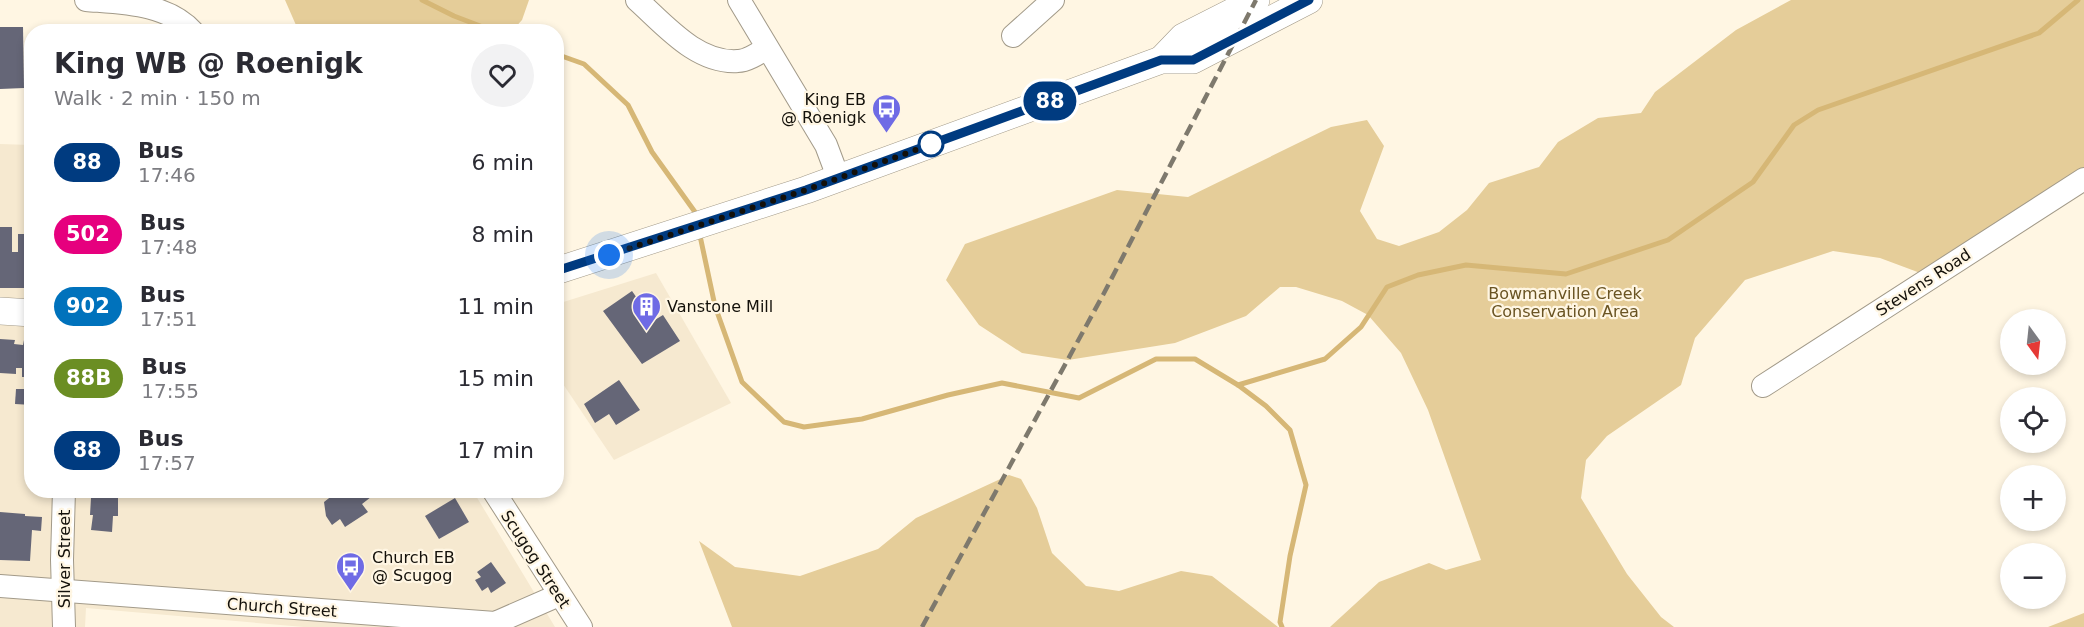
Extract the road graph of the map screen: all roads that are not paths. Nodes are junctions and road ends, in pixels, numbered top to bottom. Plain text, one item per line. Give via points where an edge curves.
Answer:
1 (86, 0) edge
2 (638, 0) edge
3 (739, 0) edge
4 (1053, 0) edge
5 (1256, 0) edge
6 (1309, 0) edge
7 (183, 24) edge
8 (1013, 36) dead end
9 (767, 48) junction
10 (1161, 60) junction
11 (838, 177) junction
12 (2084, 179) edge
13 (564, 269) edge
14 (0, 311) edge
15 (24, 312) edge
16 (1763, 386) dead end
17 (64, 498) edge
18 (498, 498) edge
19 (0, 586) edge
20 (64, 591) junction
21 (559, 595) junction
22 (64, 627) edge
23 (580, 627) edge

1 - 7 street via 134,4
2 - 9 street via 700,53 740,62
3 - 9 street
4 - 8 street
5 - 10 main road via 1183,37
6 - 10 main road via 1193,60
9 - 11 street via 826,146
10 - 11 main road
11 - 13 main road
12 - 16 street, Stevens Road
14 - 15 main road
17 - 20 street, Silver Street
18 - 21 street, Scugog Street
19 - 20 street, Church Street
20 - 21 street, Church Street via 495,623
20 - 22 street, Silver Street
21 - 23 street, Scugog Street

